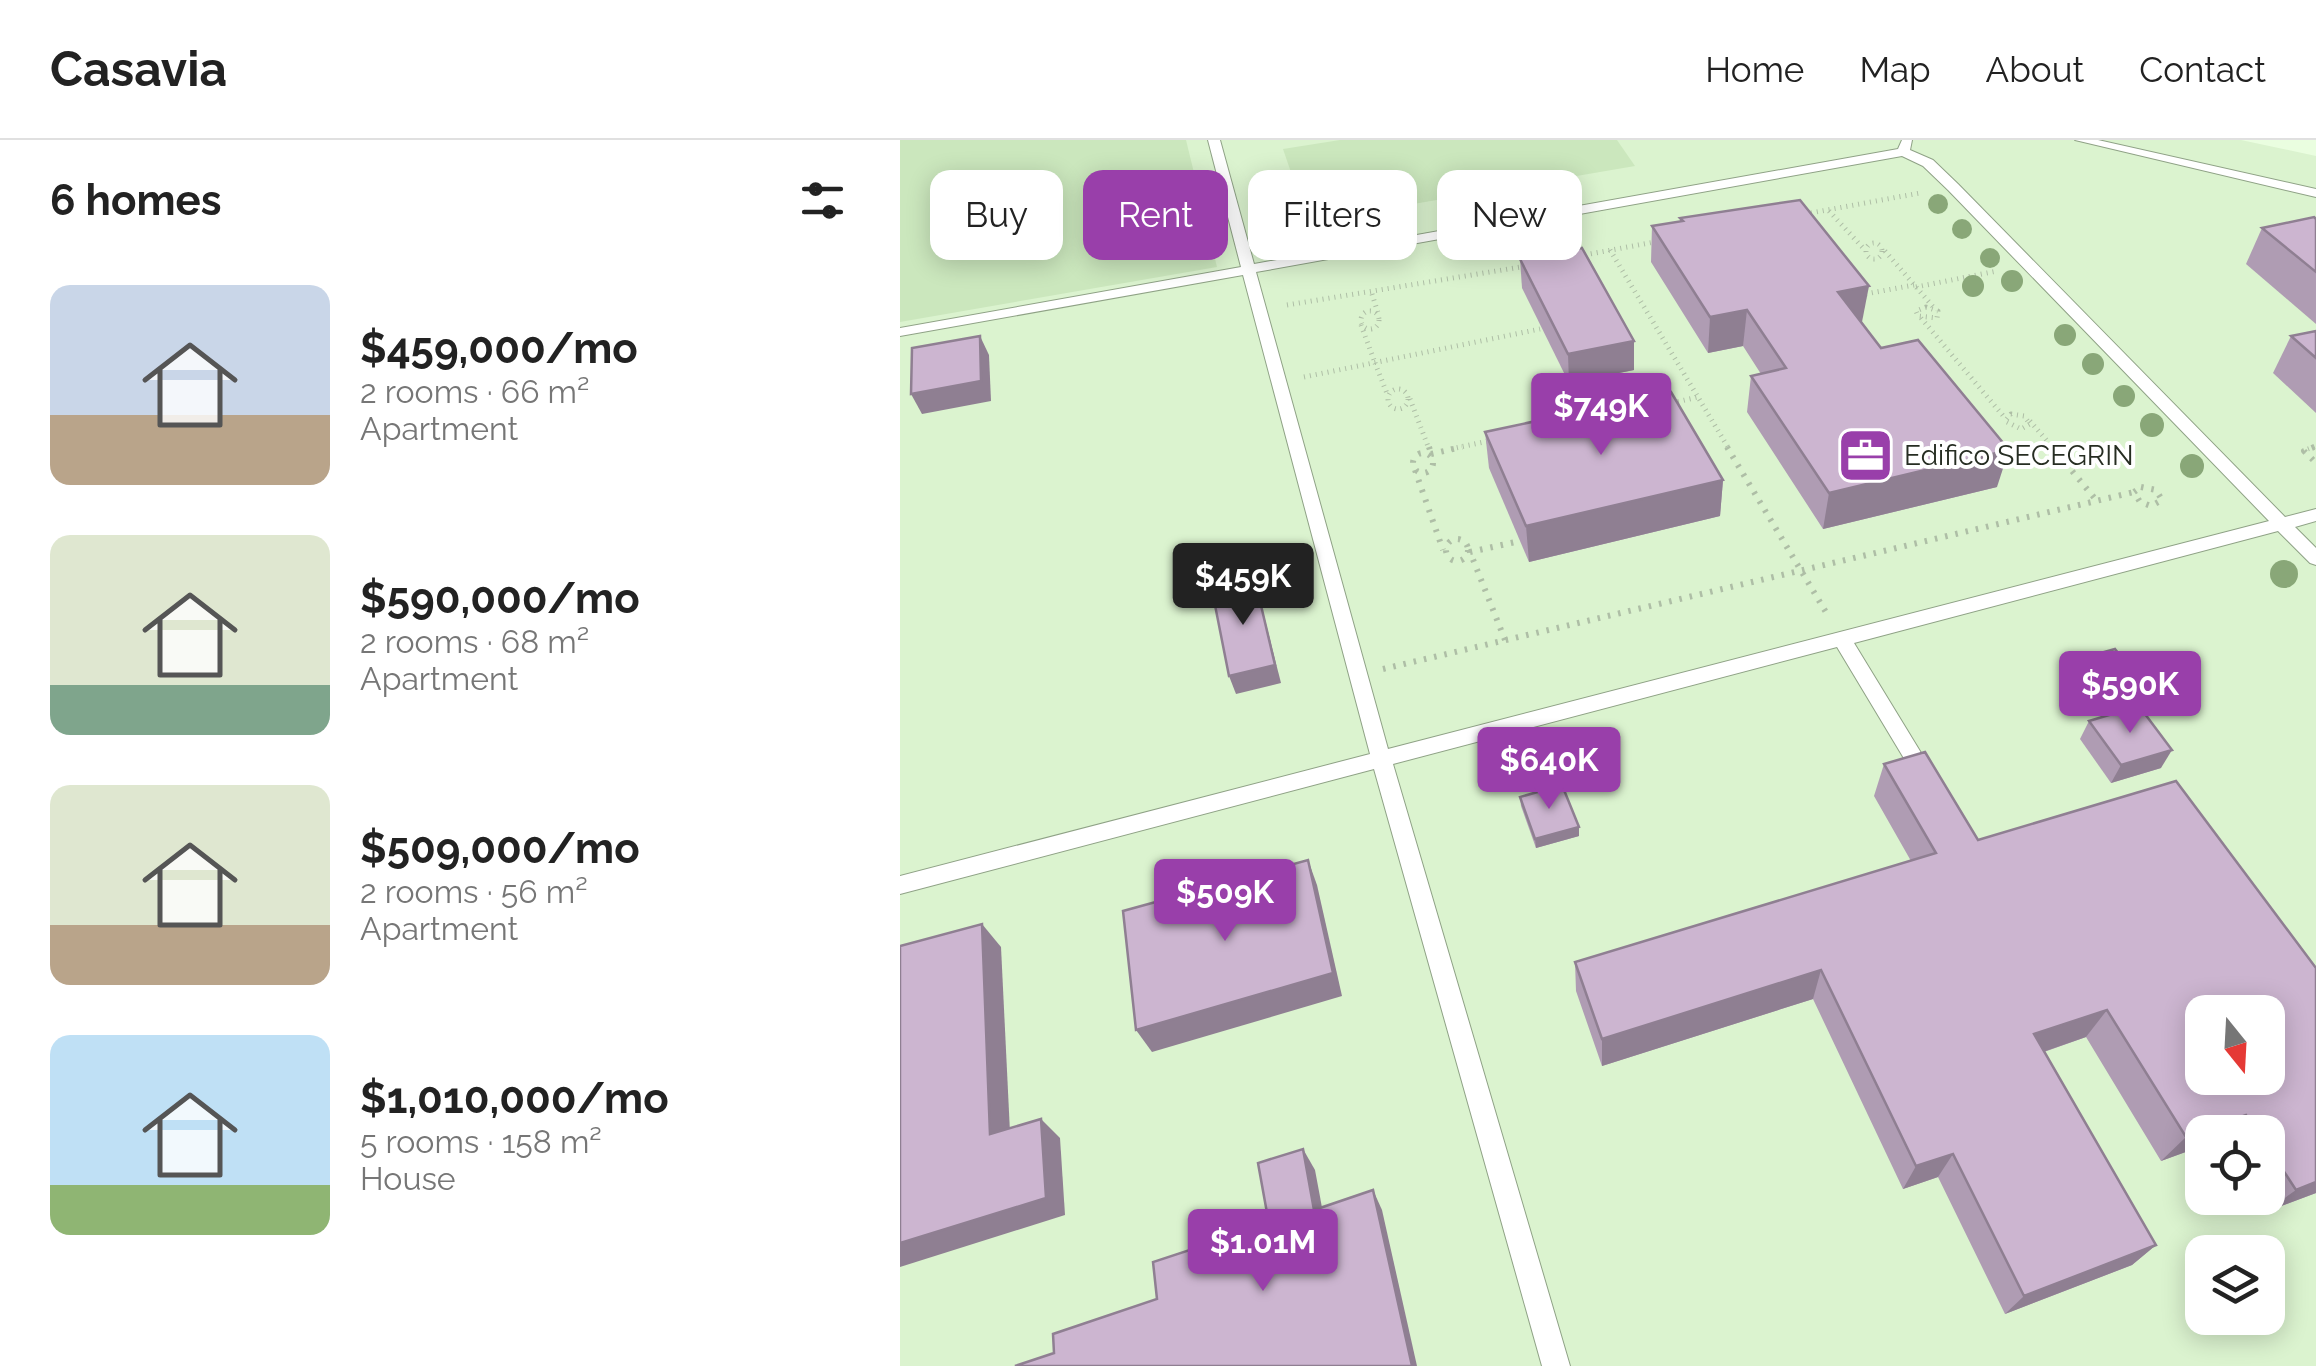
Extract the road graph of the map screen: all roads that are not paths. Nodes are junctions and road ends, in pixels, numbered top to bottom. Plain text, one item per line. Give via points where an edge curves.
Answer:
1 (1214, 140) edge
2 (2081, 140) edge
3 (1905, 146) edge
4 (2316, 193) edge
5 (1251, 270) junction
6 (900, 332) edge
7 (2316, 515) edge
8 (2282, 524) junction
9 (2316, 559) edge
10 (1842, 639) junction
11 (1383, 759) junction
12 (1938, 798) edge
13 (900, 885) edge
14 (1556, 1366) edge

1 - 5 lane
2 - 4 lane
3 - 5 lane
3 - 8 lane via 1953,187
5 - 6 lane
5 - 11 lane
7 - 8 lane
8 - 9 lane
8 - 10 lane
10 - 11 lane
10 - 12 lane
11 - 13 lane
11 - 14 lane

